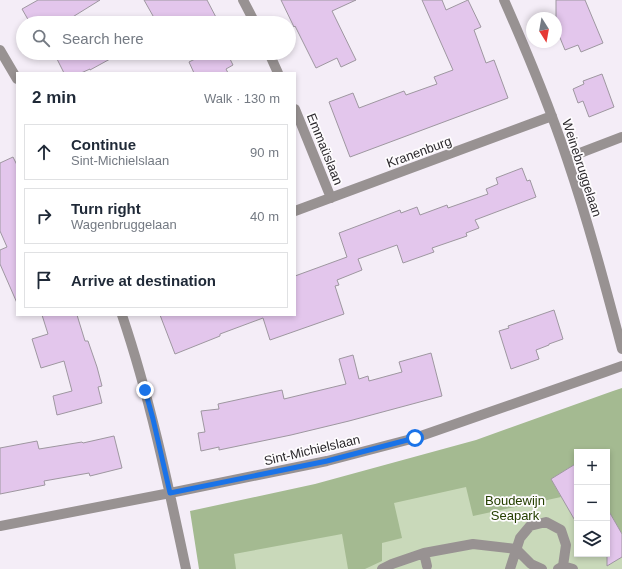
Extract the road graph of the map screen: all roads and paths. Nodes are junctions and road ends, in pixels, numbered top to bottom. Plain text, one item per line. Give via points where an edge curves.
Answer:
1 (243, 0) edge
2 (504, 0) edge
3 (251, 16) edge
4 (0, 50) edge
5 (272, 60) edge
6 (278, 72) edge
7 (16, 77) edge
8 (296, 111) edge
9 (552, 116) junction
10 (622, 138) edge
11 (567, 158) junction
12 (331, 198) junction
13 (296, 211) edge
14 (122, 316) edge
15 (622, 349) edge
16 (622, 366) edge
17 (170, 493) junction
18 (0, 526) edge
19 (516, 549) junction
20 (424, 553) junction
21 (427, 566) dead end
22 (565, 568) edge
23 (186, 569) edge
24 (382, 569) edge
25 (510, 569) edge
26 (542, 569) edge

1 - 3 street
2 - 9 street, Weinebruggelaan
4 - 7 street
5 - 6 street
8 - 12 street, Emmaüslaan
9 - 11 street, Weinebruggelaan
9 - 12 street, Kranenburg
10 - 11 street
11 - 15 street, Weinebruggelaan
12 - 13 street, Kranenburg
14 - 17 street via 147,397
16 - 17 street, Sint-Michielslaan via 415,438 327,461
17 - 18 street, Sint-Michielslaan
17 - 23 street
19 - 20 street via 473,544
19 - 22 street via 520,538 530,526 546,522 561,530 566,546
19 - 25 street
19 - 26 street via 531,564
20 - 21 street
20 - 24 street

